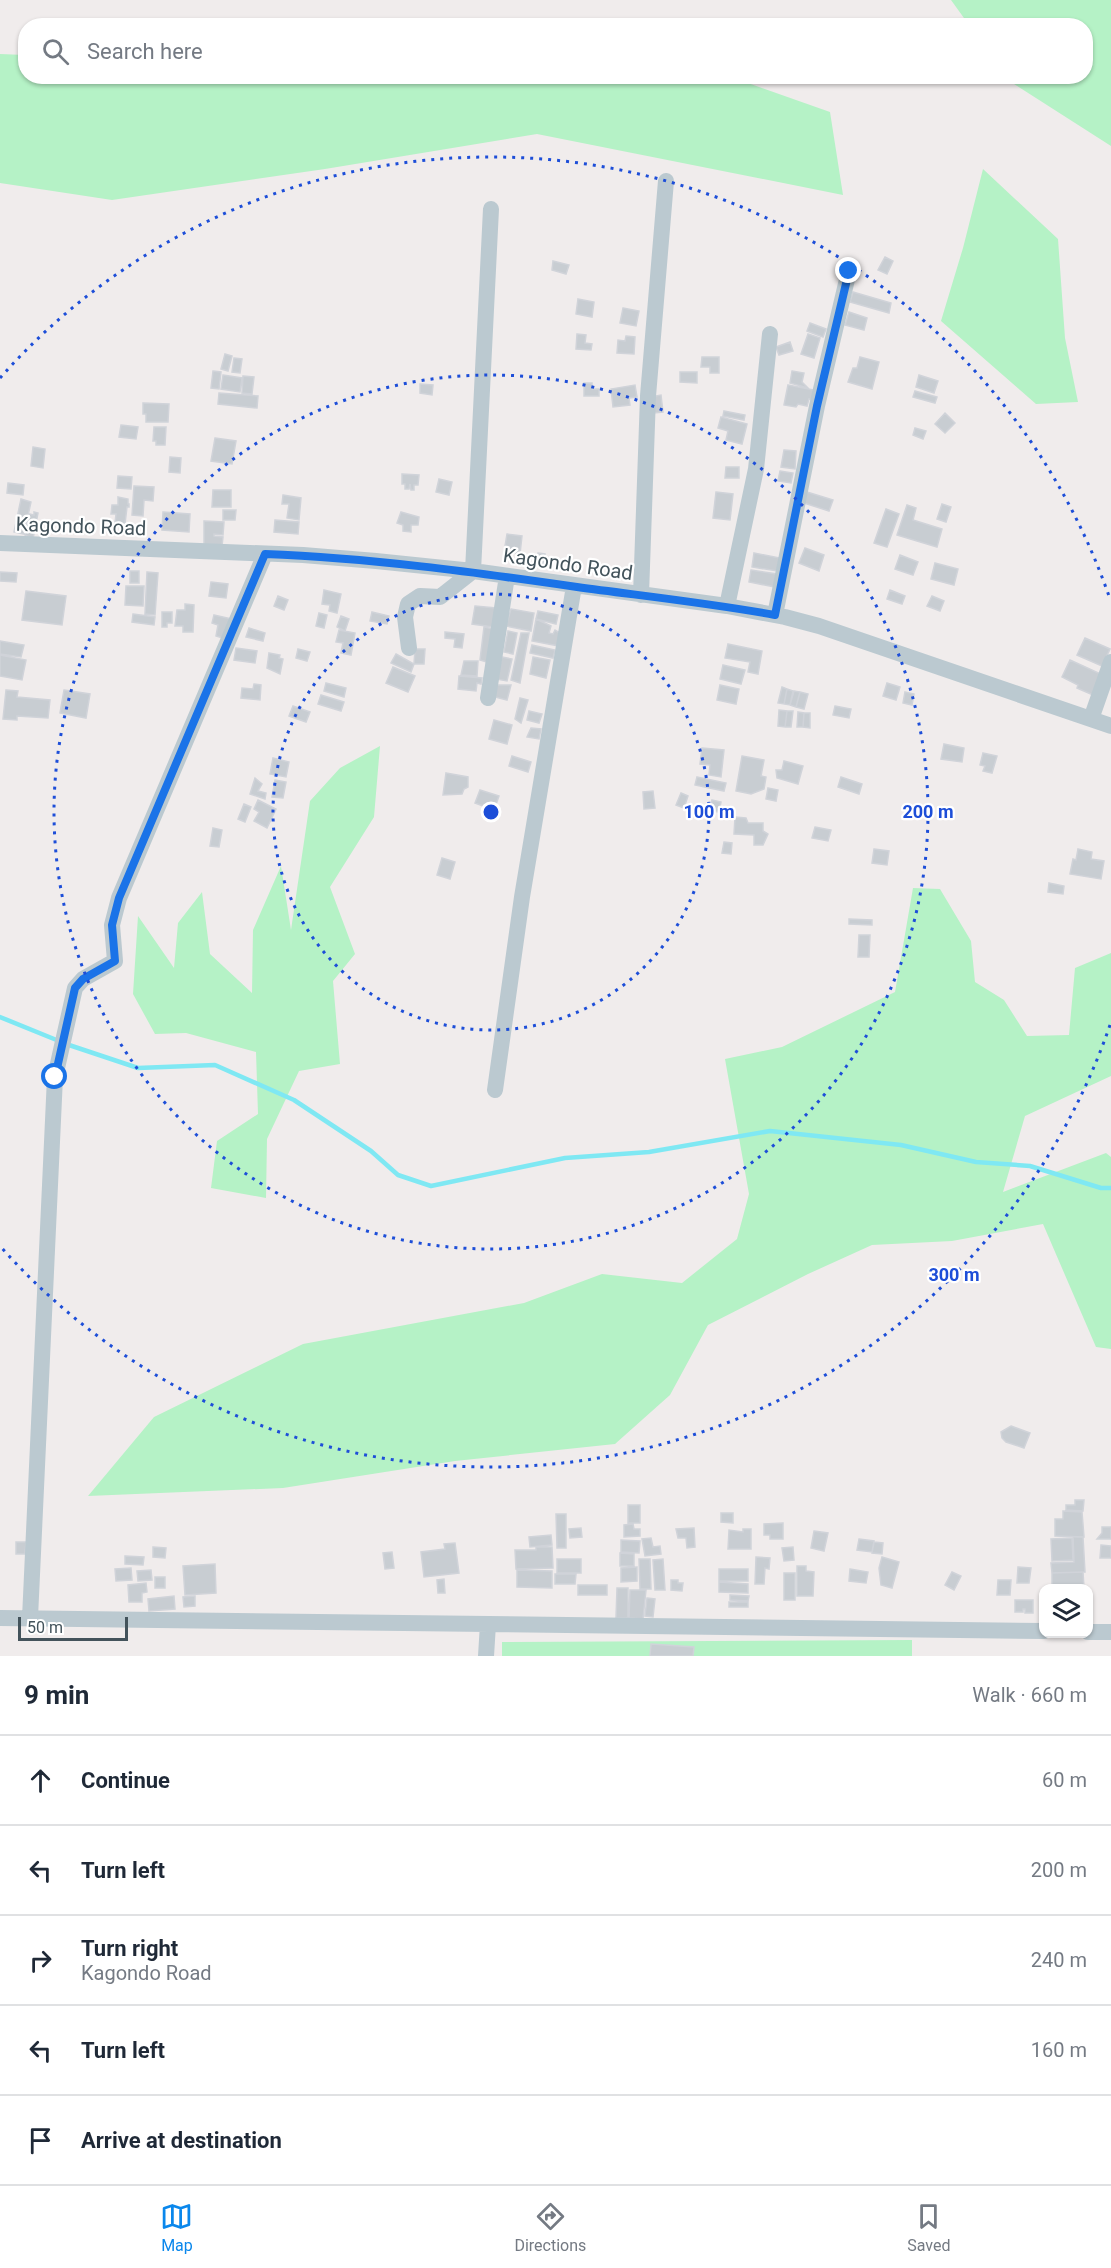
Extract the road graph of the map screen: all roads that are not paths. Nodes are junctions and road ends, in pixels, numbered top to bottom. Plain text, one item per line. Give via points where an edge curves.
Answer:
1 (666, 181) dead end
2 (491, 209) dead end
3 (849, 271) dead end
4 (770, 334) dead end
5 (0, 543) edge
6 (265, 554) junction
7 (473, 571) junction
8 (507, 576) junction
9 (574, 586) junction
10 (641, 595) junction
11 (727, 606) junction
12 (775, 615) junction
13 (409, 648) dead end
14 (1111, 662) edge
15 (488, 698) dead end
16 (1091, 719) junction
17 (1111, 726) edge
18 (495, 1090) dead end
19 (0, 1618) edge
20 (30, 1618) junction
21 (488, 1624) junction
22 (1039, 1631) edge
23 (1093, 1632) edge
24 (1111, 1632) edge
25 (486, 1656) edge

1 - 10 street via 648,396
2 - 7 street
3 - 12 street
4 - 11 street via 756,470
5 - 6 street, Kagondo Road
6 - 7 street, Kagondo Road via 339,557
6 - 20 street via 119,898 112,925 115,961 75,988 55,1077
7 - 8 street, Kagondo Road
7 - 13 street via 440,597 420,596 408,604 405,617
8 - 9 street, Kagondo Road
8 - 15 street
9 - 10 street, Kagondo Road
9 - 18 street via 522,897
10 - 11 street, Kagondo Road
11 - 12 street, Kagondo Road
12 - 16 street, Kagondo Road via 819,626
14 - 16 street
16 - 17 street, Kagondo Road
19 - 20 street
20 - 21 street
21 - 22 street
21 - 25 street
23 - 24 street

